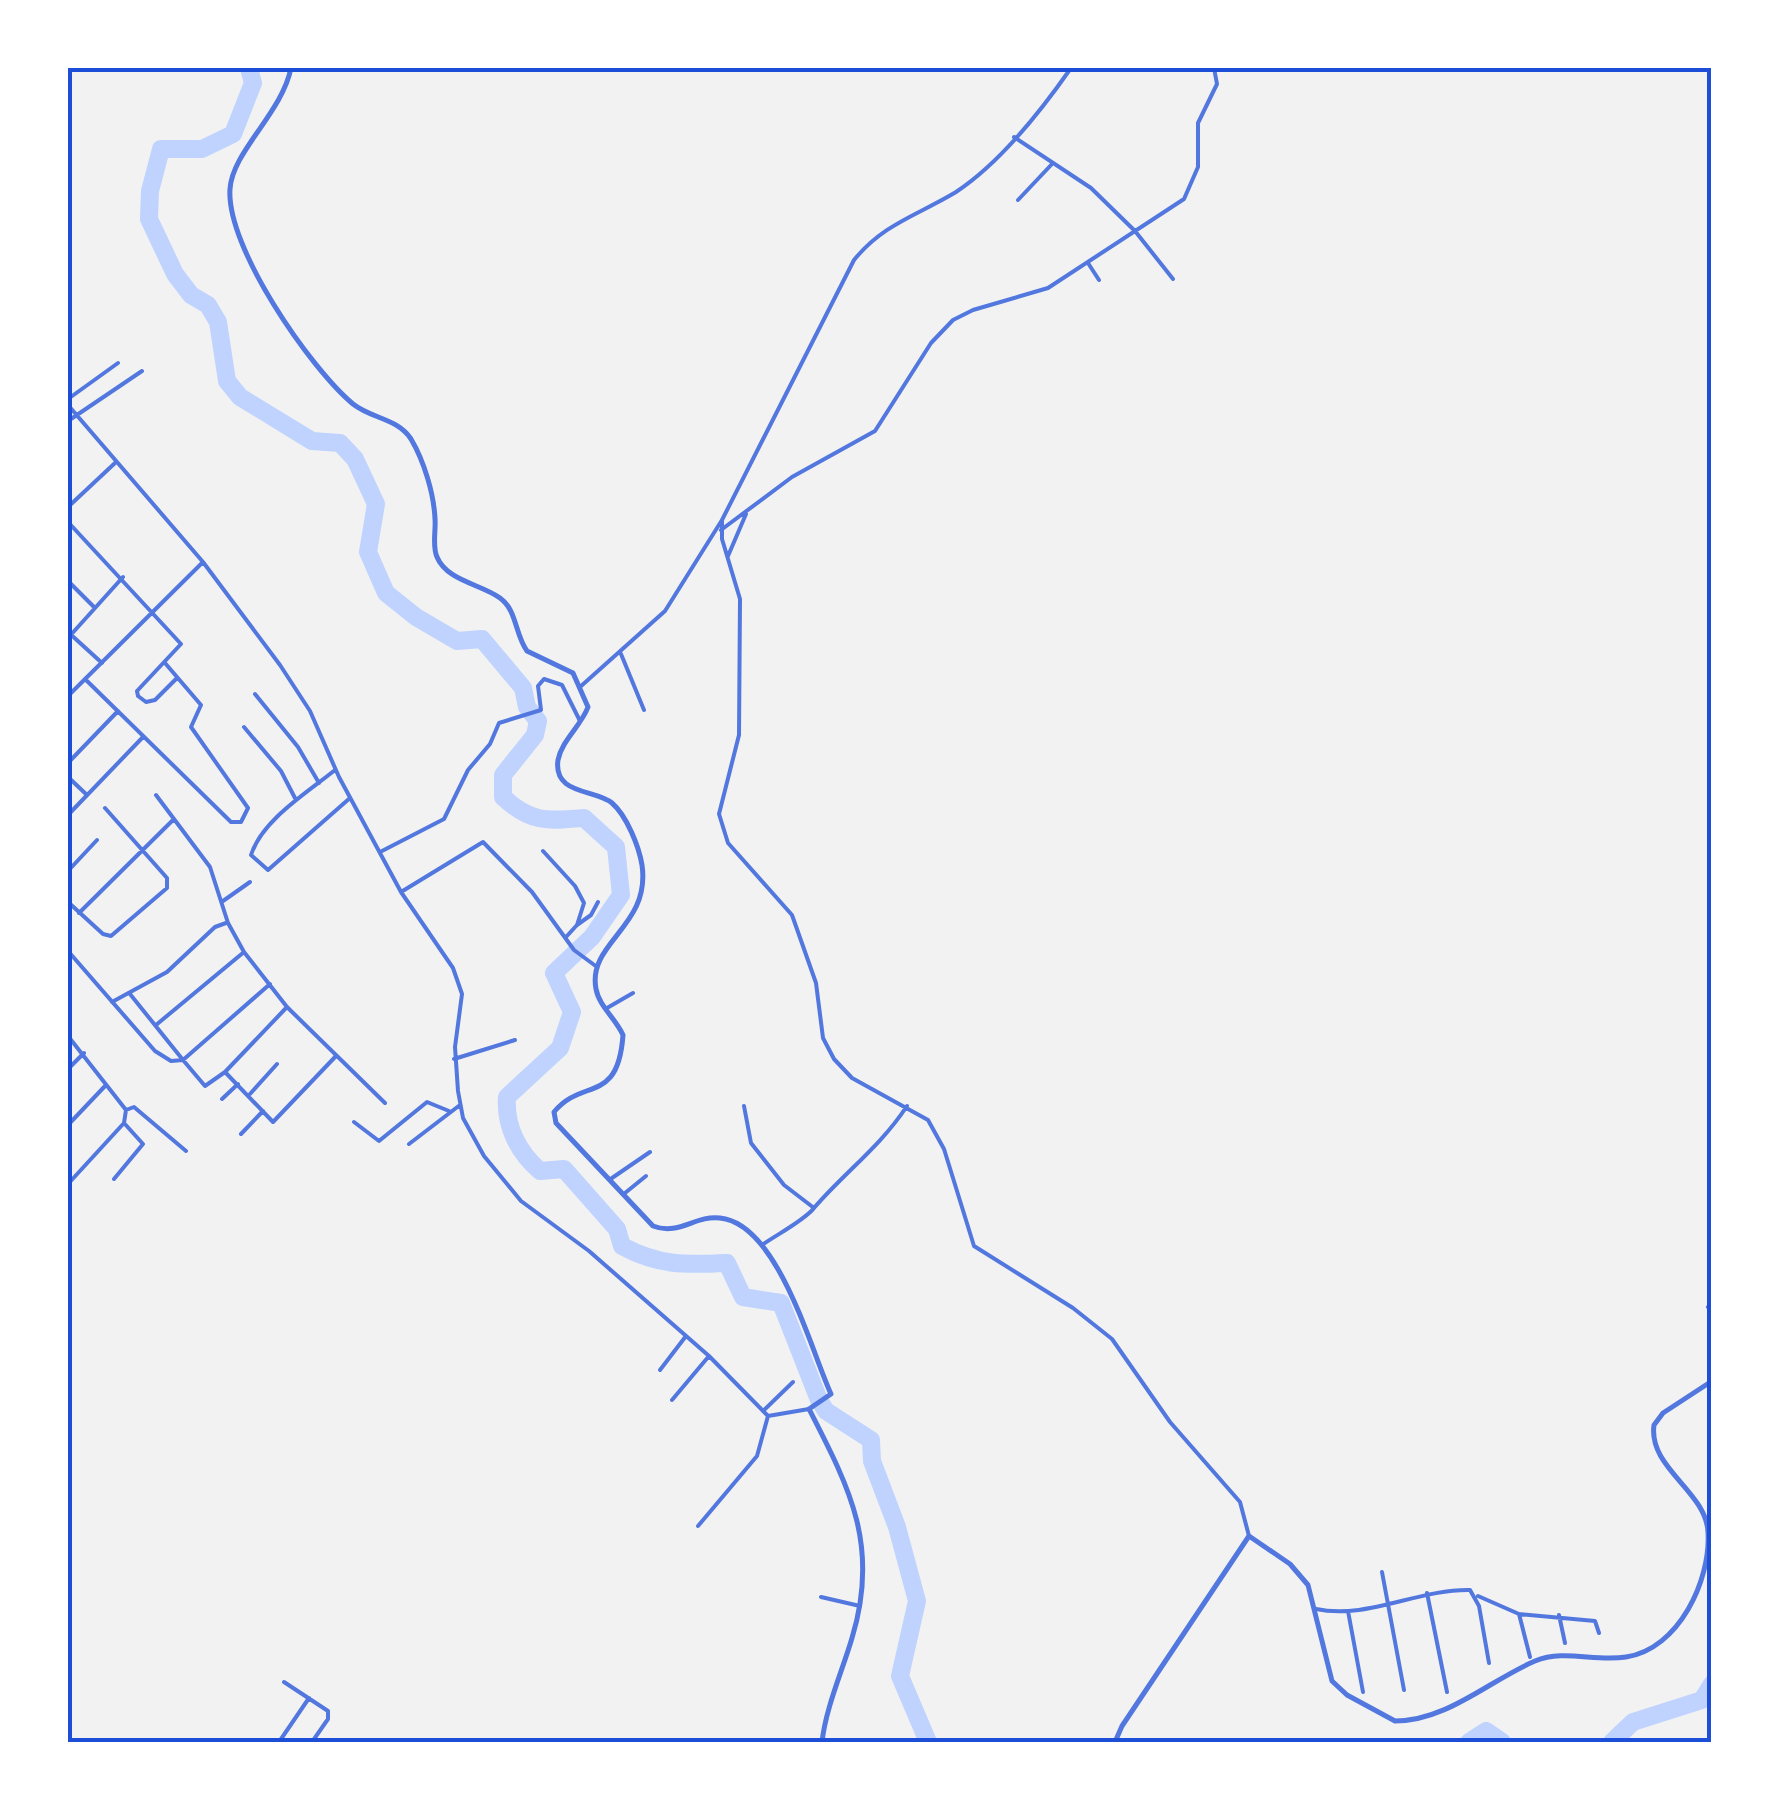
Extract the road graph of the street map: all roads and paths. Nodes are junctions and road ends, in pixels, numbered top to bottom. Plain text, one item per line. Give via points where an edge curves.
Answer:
1 (291, 68) edge
2 (1071, 68) edge
3 (1214, 68) edge
4 (1014, 137) junction
5 (1054, 162) junction
6 (1018, 200) dead end
7 (1134, 231) junction
8 (1088, 263) junction
9 (1173, 279) dead end
10 (1099, 280) dead end
11 (118, 364) dead end
12 (142, 371) dead end
13 (68, 402) edge
14 (76, 416) junction
15 (68, 421) edge
16 (115, 463) junction
17 (68, 507) edge
18 (748, 510) junction
19 (722, 520) junction
20 (68, 522) edge
21 (722, 530) junction
22 (728, 558) junction
23 (203, 562) junction
24 (123, 577) junction
25 (68, 581) edge
26 (94, 608) junction
27 (153, 613) junction
28 (69, 635) edge
29 (622, 654) junction
30 (102, 663) junction
31 (165, 663) junction
32 (177, 678) junction
33 (85, 679) junction
34 (582, 684) junction
35 (256, 694) dead end
36 (68, 696) edge
37 (644, 710) dead end
38 (118, 711) junction
39 (581, 723) junction
40 (244, 727) dead end
41 (143, 737) junction
42 (68, 763) edge
43 (336, 770) junction
44 (68, 777) edge
45 (319, 782) junction
46 (86, 795) junction
47 (156, 795) dead end
48 (350, 798) junction
49 (296, 800) junction
50 (105, 808) dead end
51 (68, 815) edge
52 (174, 819) junction
53 (97, 840) dead end
54 (142, 850) junction
55 (382, 851) junction
56 (543, 851) dead end
57 (68, 870) edge
58 (250, 882) dead end
59 (401, 892) junction
60 (224, 901) junction
61 (68, 902) edge
62 (598, 902) dead end
63 (79, 913) junction
64 (228, 923) junction
65 (576, 926) junction
66 (566, 937) junction
67 (68, 951) edge
68 (244, 952) junction
69 (597, 967) junction
70 (270, 984) junction
71 (633, 993) dead end
72 (130, 994) junction
73 (112, 1002) junction
74 (287, 1007) junction
75 (608, 1007) junction
76 (156, 1025) junction
77 (68, 1036) edge
78 (515, 1040) dead end
79 (84, 1053) junction
80 (336, 1056) junction
81 (184, 1060) junction
82 (454, 1060) junction
83 (277, 1064) dead end
84 (68, 1069) edge
85 (225, 1072) junction
86 (107, 1084) junction
87 (238, 1084) junction
88 (248, 1096) junction
89 (222, 1099) dead end
90 (385, 1104) dead end
91 (460, 1105) junction
92 (744, 1106) dead end
93 (907, 1106) junction
94 (126, 1110) junction
95 (263, 1111) junction
96 (449, 1111) junction
97 (354, 1122) dead end
98 (68, 1124) edge
99 (124, 1124) junction
100 (242, 1134) dead end
101 (409, 1144) dead end
102 (186, 1151) dead end
103 (650, 1152) dead end
104 (614, 1175) junction
105 (646, 1176) dead end
106 (114, 1179) dead end
107 (68, 1184) edge
108 (628, 1191) junction
109 (814, 1208) junction
110 (766, 1242) junction
111 (686, 1336) junction
112 (709, 1356) junction
113 (660, 1370) dead end
114 (1712, 1381) edge
115 (793, 1382) dead end
116 (672, 1400) dead end
117 (810, 1408) junction
118 (766, 1414) junction
119 (698, 1526) dead end
120 (1249, 1536) junction
121 (1382, 1572) dead end
122 (1426, 1593) junction
123 (1473, 1594) junction
124 (821, 1597) dead end
125 (1387, 1603) junction
126 (860, 1606) junction
127 (1316, 1608) junction
128 (1348, 1611) junction
129 (1519, 1614) junction
130 (1558, 1616) junction
131 (1598, 1632) dead end
132 (1565, 1643) dead end
133 (1530, 1658) dead end
134 (1489, 1662) dead end
135 (284, 1682) dead end
136 (1404, 1690) dead end
137 (1363, 1692) dead end
138 (1447, 1692) dead end
139 (309, 1698) junction
140 (279, 1742) edge
141 (312, 1742) edge
142 (822, 1742) edge
143 (1115, 1742) edge

1 - 34 street via 274,114 242,157 230,189 254,269 279,314 338,387 410,439 433,500 435,553 442,566 500,598 527,651 566,666
2 - 4 street
3 - 7 street via 1217,84 1198,123 1198,167 1190,191
4 - 5 street
4 - 19 street via 981,173 891,224 854,260
5 - 6 street
5 - 7 street
7 - 8 street
7 - 9 street
8 - 10 street
8 - 18 street via 1048,288 953,320 875,431
11 - 13 street
12 - 14 street
13 - 14 street
14 - 15 street
14 - 16 street
16 - 17 street
16 - 23 street
18 - 21 street
18 - 22 street
19 - 21 street
19 - 29 street via 672,601
20 - 24 street
21 - 22 street
22 - 93 street via 740,599 739,735 720,805 722,831 792,915 834,1059 865,1086
23 - 27 street
23 - 43 street via 310,711
24 - 26 street
24 - 27 street
25 - 26 street
26 - 28 street
27 - 30 street
27 - 31 street via 182,646
28 - 30 street
29 - 34 street
29 - 37 street
30 - 33 street
31 - 32 street
31 - 32 street via 138,696 155,700
32 - 41 street via 201,704 191,727 248,808 246,818 231,822
33 - 36 street
33 - 38 street
34 - 39 street via 588,708
35 - 45 street
38 - 41 street
38 - 42 street
39 - 55 street via 562,685 548,678 538,686 539,711 500,723 444,819
39 - 69 street via 559,756 560,776 617,808 644,884 635,913
40 - 49 street
41 - 46 street
43 - 45 street
43 - 48 street
44 - 46 street
45 - 49 street
46 - 51 street
47 - 52 street
48 - 49 street via 265,870 251,852
48 - 55 street
50 - 54 street
52 - 54 street
52 - 60 street via 210,867
53 - 57 street
54 - 63 street
54 - 63 street via 167,878 167,888 115,935 107,936
55 - 59 street
56 - 65 street via 584,902
58 - 60 street
59 - 66 street via 481,842
59 - 82 street via 459,980
60 - 64 street
61 - 63 street
62 - 65 street
64 - 68 street
64 - 72 street
65 - 66 street
66 - 69 street
67 - 73 street
68 - 70 street
68 - 76 street
69 - 75 street via 596,992
70 - 74 street
70 - 81 street
71 - 75 street
72 - 73 street
72 - 76 street
73 - 81 street via 160,1055
74 - 80 street
74 - 85 street
75 - 104 street via 624,1035 612,1078 554,1112 562,1130
76 - 81 street
77 - 79 street
78 - 82 street
79 - 84 street
79 - 86 street
80 - 90 street
80 - 95 street via 278,1120
81 - 85 street via 205,1086
82 - 91 street
83 - 88 street
85 - 87 street
86 - 94 street
86 - 98 street
87 - 88 street
87 - 89 street
88 - 95 street
91 - 96 street
91 - 111 street via 484,1156 521,1201
92 - 109 street via 751,1143 784,1185
93 - 109 street via 883,1142
93 - 120 street via 928,1120 944,1149 974,1246 1112,1339 1170,1422 1240,1502
94 - 99 street
94 - 102 street via 134,1106
95 - 100 street
96 - 97 street via 427,1102 380,1141
96 - 101 street
99 - 106 street via 143,1144
99 - 107 street
103 - 104 street
104 - 108 street
105 - 108 street
108 - 110 street via 658,1229 679,1230 716,1217
109 - 110 street
110 - 117 street via 831,1394
111 - 112 street
111 - 113 street
112 - 116 street
112 - 118 street
114 - 127 street via 1654,1425 1658,1452 1708,1532 1704,1573 1692,1601 1672,1631 1648,1648 1630,1657 1554,1655 1443,1710 1395,1721 1332,1681
115 - 118 street
117 - 118 street
117 - 126 street via 855,1505 864,1566
118 - 119 street via 757,1456
120 - 127 street via 1297,1570
120 - 143 street
121 - 125 street
122 - 123 street
122 - 125 street
122 - 138 street
123 - 129 street
123 - 134 street
124 - 126 street
125 - 128 street
125 - 136 street
126 - 142 street
127 - 128 street
128 - 137 street
129 - 130 street
129 - 133 street
130 - 131 street via 1595,1621
130 - 132 street
135 - 139 street
139 - 140 street
139 - 141 street via 330,1716

